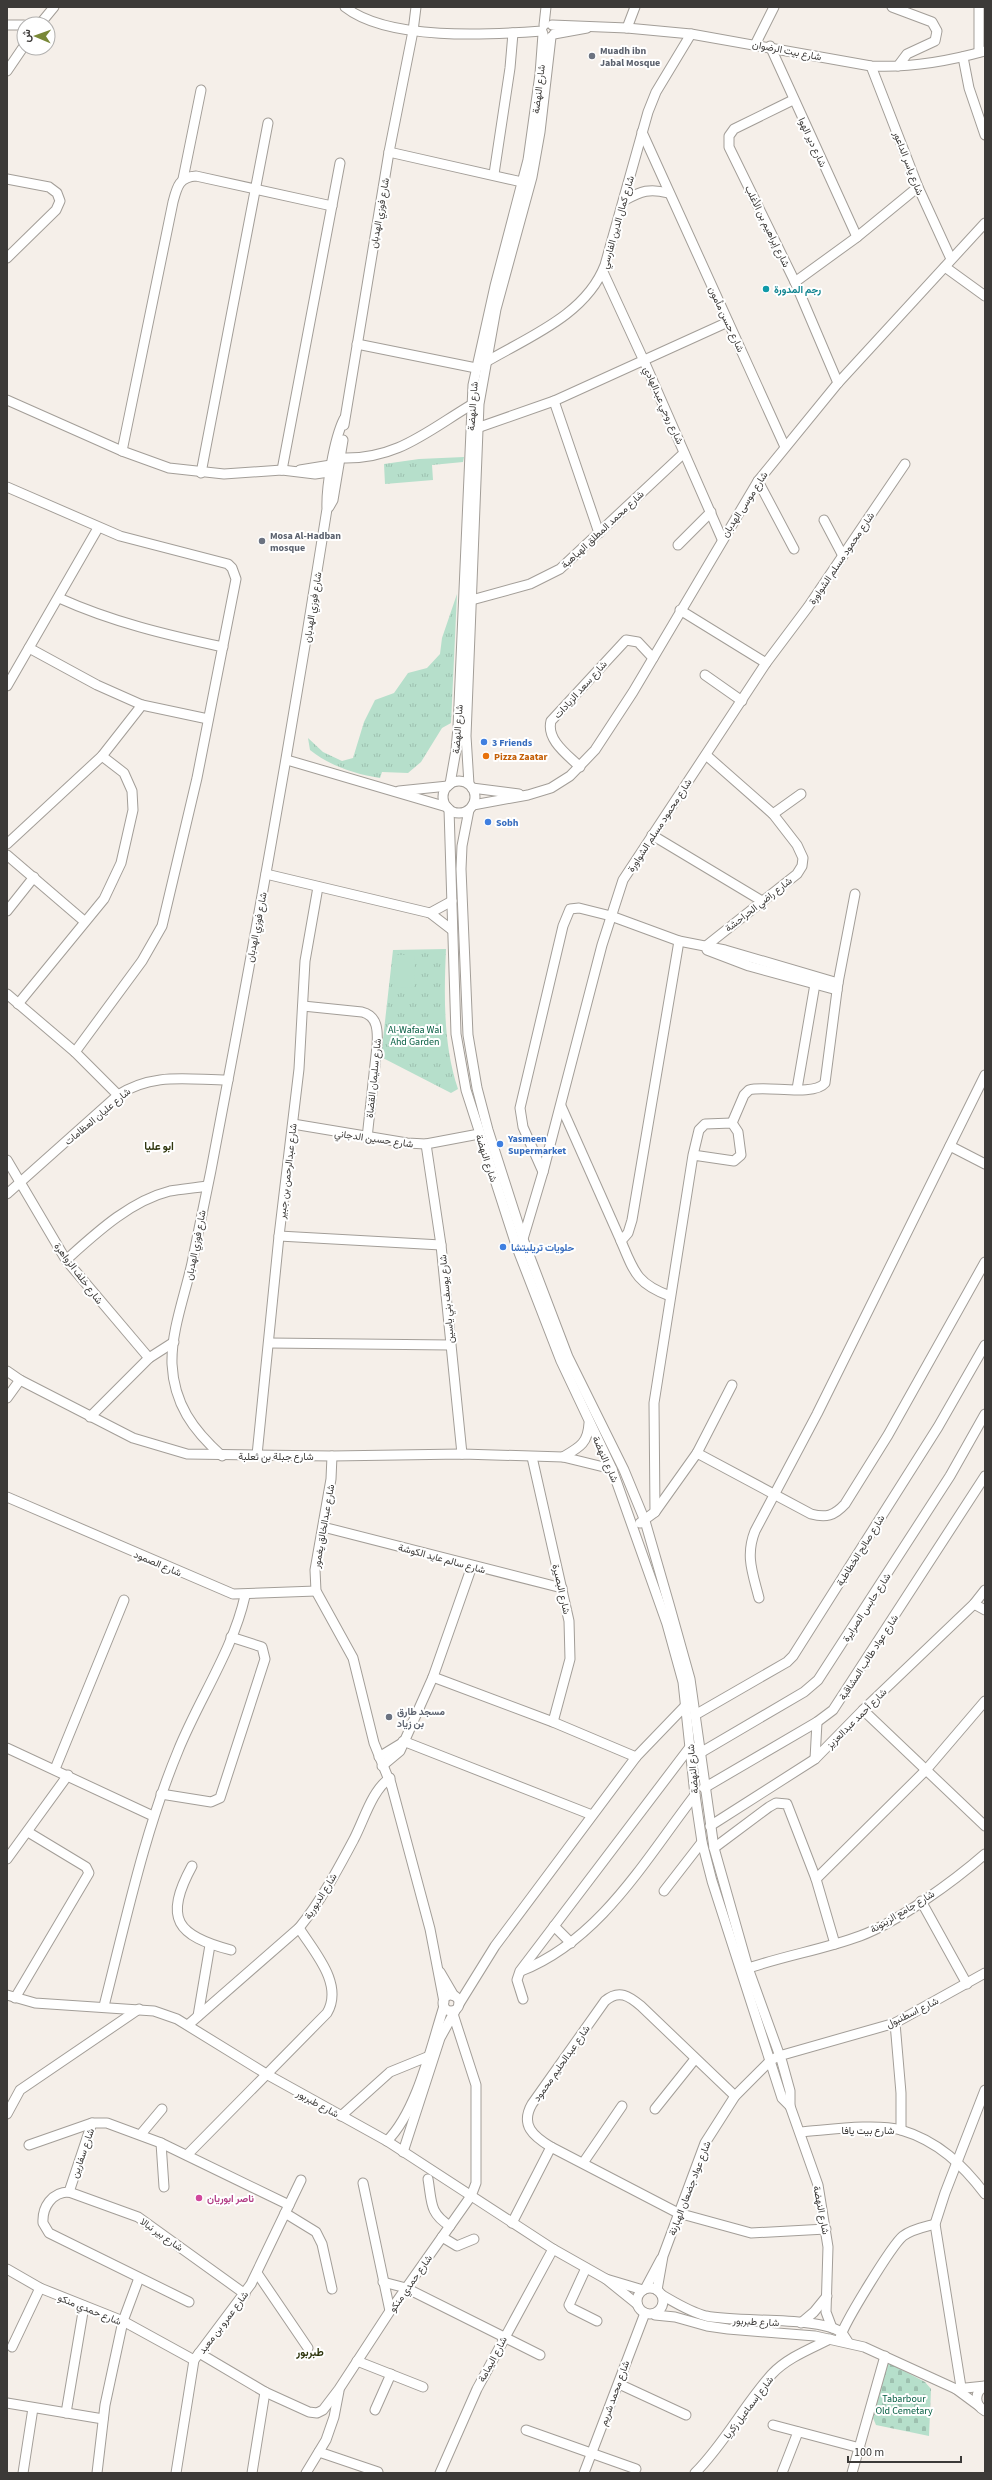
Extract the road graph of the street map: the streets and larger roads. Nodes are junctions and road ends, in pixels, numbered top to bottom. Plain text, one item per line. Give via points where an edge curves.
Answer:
1 (54, 7) edge
2 (345, 7) edge
3 (416, 7) edge
4 (546, 7) edge
5 (552, 7) edge
6 (635, 7) edge
7 (774, 7) edge
8 (892, 7) edge
9 (979, 7) edge
10 (47, 16) edge
11 (627, 28) junction
12 (548, 30) junction
13 (413, 31) junction
14 (512, 33) junction
15 (691, 34) junction
16 (756, 44) junction
17 (770, 46) junction
18 (982, 52) edge
19 (17, 56) edge
20 (962, 57) junction
21 (871, 66) junction
22 (898, 66) junction
23 (7, 71) edge
24 (201, 90) dead end
25 (793, 100) junction
26 (268, 123) dead end
27 (642, 132) junction
28 (985, 135) edge
29 (389, 152) junction
30 (340, 163) dead end
31 (494, 174) junction
32 (7, 179) edge
33 (183, 179) junction
34 (522, 182) junction
35 (918, 187) junction
36 (255, 190) junction
37 (668, 193) junction
38 (625, 200) junction
39 (332, 206) junction
40 (985, 223) edge
41 (857, 237) junction
42 (7, 258) edge
43 (951, 259) junction
44 (945, 267) junction
45 (602, 272) junction
46 (795, 282) junction
47 (983, 293) edge
48 (728, 322) junction
49 (357, 344) junction
50 (644, 361) junction
51 (480, 365) junction
52 (838, 383) junction
53 (7, 400) edge
54 (554, 401) junction
55 (471, 405) junction
56 (477, 428) junction
57 (785, 446) junction
58 (122, 451) junction
59 (684, 453) junction
60 (905, 464) dead end
61 (337, 466) junction
62 (282, 470) junction
63 (299, 470) junction
64 (201, 473) junction
65 (315, 474) junction
66 (758, 481) junction
67 (328, 485) junction
68 (7, 487) edge
69 (328, 509) junction
70 (712, 512) junction
71 (824, 520) dead end
72 (98, 528) junction
73 (599, 533) junction
74 (722, 539) junction
75 (678, 545) dead end
76 (794, 549) dead end
77 (843, 556) junction
78 (59, 598) junction
79 (468, 601) junction
80 (680, 610) junction
81 (223, 647) junction
82 (29, 648) junction
83 (653, 658) junction
84 (766, 663) junction
85 (705, 675) dead end
86 (7, 686) edge
87 (742, 701) junction
88 (142, 705) junction
89 (208, 719) junction
90 (706, 755) junction
91 (102, 756) junction
92 (287, 760) junction
93 (580, 767) junction
94 (449, 785) junction
95 (471, 786) junction
96 (394, 791) junction
97 (801, 794) dead end
98 (528, 795) junction
99 (471, 807) junction
100 (448, 808) junction
101 (773, 814) junction
102 (652, 835) junction
103 (7, 844) edge
104 (7, 855) edge
105 (266, 874) junction
106 (34, 878) junction
107 (318, 887) junction
108 (855, 894) dead end
109 (452, 901) junction
110 (762, 901) junction
111 (7, 912) edge
112 (430, 913) junction
113 (611, 916) junction
114 (84, 921) junction
115 (452, 930) junction
116 (679, 941) junction
117 (693, 944) junction
118 (706, 946) junction
119 (750, 962) junction
120 (765, 967) junction
121 (815, 984) junction
122 (838, 986) junction
123 (7, 994) edge
124 (18, 1004) junction
125 (304, 1006) junction
126 (74, 1052) junction
127 (985, 1075) edge
128 (228, 1080) junction
129 (797, 1089) junction
130 (118, 1095) junction
131 (561, 1106) junction
132 (732, 1123) junction
133 (293, 1124) junction
134 (479, 1134) junction
135 (367, 1138) junction
136 (426, 1144) junction
137 (950, 1146) junction
138 (693, 1155) junction
139 (7, 1160) edge
140 (985, 1164) edge
141 (544, 1172) junction
142 (19, 1181) junction
143 (207, 1186) junction
144 (7, 1194) edge
145 (279, 1236) junction
146 (523, 1239) junction
147 (621, 1241) junction
148 (441, 1245) junction
149 (66, 1260) junction
150 (985, 1262) edge
151 (670, 1296) junction
152 (174, 1342) junction
153 (269, 1343) junction
154 (450, 1345) junction
155 (985, 1346) edge
156 (149, 1358) junction
157 (7, 1372) edge
158 (20, 1380) junction
159 (732, 1385) dead end
160 (7, 1398) edge
161 (985, 1414) edge
162 (90, 1417) junction
163 (589, 1422) junction
164 (697, 1453) junction
165 (462, 1454) junction
166 (257, 1455) junction
167 (222, 1456) junction
168 (332, 1456) junction
169 (532, 1457) junction
170 (563, 1457) junction
171 (612, 1469) junction
172 (985, 1476) edge
173 (775, 1493) junction
174 (7, 1497) edge
175 (655, 1512) junction
176 (645, 1521) junction
177 (634, 1524) junction
178 (323, 1526) junction
179 (472, 1566) junction
180 (562, 1588) junction
181 (985, 1590) edge
182 (316, 1591) junction
183 (245, 1596) junction
184 (759, 1598) dead end
185 (124, 1600) dead end
186 (974, 1604) junction
187 (985, 1610) edge
188 (231, 1637) junction
189 (433, 1677) junction
190 (985, 1702) edge
191 (686, 1704) junction
192 (863, 1710) junction
193 (695, 1715) junction
194 (553, 1722) junction
195 (817, 1722) junction
196 (402, 1742) junction
197 (690, 1747) junction
198 (7, 1748) edge
199 (700, 1753) junction
200 (636, 1757) junction
201 (816, 1759) junction
202 (383, 1760) junction
203 (55, 1769) junction
204 (926, 1770) junction
205 (68, 1775) junction
206 (390, 1781) junction
207 (704, 1788) junction
208 (161, 1794) junction
209 (695, 1795) junction
210 (592, 1815) junction
211 (153, 1816) junction
212 (710, 1826) junction
213 (985, 1826) edge
214 (28, 1832) junction
215 (702, 1842) junction
216 (714, 1848) junction
217 (985, 1854) edge
218 (7, 1859) edge
219 (192, 1866) dead end
220 (816, 1879) junction
221 (664, 1891) dead end
222 (921, 1901) junction
223 (554, 1926) junction
224 (299, 1928) junction
225 (571, 1943) junction
226 (835, 1944) junction
227 (210, 1945) junction
228 (232, 1950) dead end
229 (438, 1967) junction
230 (745, 1969) junction
231 (520, 1971) junction
232 (981, 1975) edge
233 (967, 1984) junction
234 (985, 1985) edge
235 (11, 1996) edge
236 (522, 1999) dead end
237 (444, 2004) junction
238 (455, 2004) junction
239 (104, 2006) junction
240 (139, 2009) junction
241 (198, 2016) junction
242 (895, 2023) junction
243 (188, 2025) junction
244 (427, 2057) junction
245 (695, 2059) junction
246 (774, 2062) junction
247 (268, 2075) junction
248 (985, 2090) edge
249 (735, 2096) junction
250 (622, 2106) dead end
251 (162, 2109) dead end
252 (655, 2109) dead end
253 (7, 2114) edge
254 (340, 2116) junction
255 (92, 2123) junction
256 (901, 2130) junction
257 (800, 2132) junction
258 (141, 2134) junction
259 (387, 2141) junction
260 (160, 2143) junction
261 (29, 2145) dead end
262 (551, 2147) junction
263 (403, 2152) junction
264 (187, 2155) junction
265 (957, 2160) junction
266 (582, 2164) junction
267 (428, 2179) dead end
268 (301, 2180) dead end
269 (363, 2183) dead end
270 (164, 2187) dead end
271 (69, 2192) junction
272 (985, 2194) edge
273 (471, 2196) junction
274 (287, 2209) junction
275 (678, 2213) junction
276 (512, 2223) junction
277 (935, 2224) junction
278 (450, 2226) junction
279 (826, 2229) junction
280 (442, 2238) junction
281 (474, 2239) dead end
282 (553, 2249) junction
283 (663, 2256) junction
284 (586, 2268) junction
285 (7, 2269) edge
286 (257, 2273) junction
287 (139, 2278) junction
288 (606, 2279) junction
289 (383, 2282) junction
290 (40, 2288) junction
291 (406, 2288) junction
292 (332, 2289) dead end
293 (644, 2289) junction
294 (660, 2293) junction
295 (245, 2294) junction
296 (827, 2296) junction
297 (189, 2302) dead end
298 (637, 2304) junction
299 (84, 2306) junction
300 (390, 2311) junction
301 (645, 2313) junction
302 (655, 2315) junction
303 (597, 2321) dead end
304 (123, 2322) junction
305 (801, 2323) junction
306 (832, 2328) junction
307 (842, 2333) junction
308 (504, 2338) junction
309 (830, 2339) junction
310 (844, 2342) junction
311 (12, 2348) dead end
312 (308, 2348) dead end
313 (540, 2355) dead end
314 (885, 2356) junction
315 (197, 2357) junction
316 (356, 2361) junction
317 (391, 2374) junction
318 (619, 2384) junction
319 (985, 2386) edge
320 (423, 2387) dead end
321 (958, 2388) junction
322 (339, 2389) junction
323 (265, 2392) junction
324 (7, 2403) edge
325 (33, 2408) junction
326 (982, 2408) edge
327 (375, 2410) dead end
328 (66, 2413) junction
329 (686, 2415) dead end
330 (103, 2419) junction
331 (773, 2425) dead end
332 (526, 2430) dead end
333 (798, 2432) junction
334 (860, 2448) junction
335 (319, 2452) junction
336 (591, 2453) junction
337 (636, 2469) dead end
338 (378, 2472) dead end
339 (23, 2473) edge
340 (97, 2473) edge
341 (176, 2473) edge
342 (252, 2473) edge
343 (306, 2473) edge
344 (440, 2473) edge
345 (584, 2473) edge
346 (695, 2473) edge
347 (782, 2473) edge
348 (852, 2473) edge

1 - 10 street
2 - 13 street, شارع بيت الرضوان via 374,21
3 - 13 street, شارع فوزي الهدبان
4 - 12 street
5 - 12 street
6 - 11 street
7 - 16 street
8 - 22 street via 932,22 937,31 935,41 907,54
9 - 18 street
11 - 12 street, شارع بيت الرضوان
11 - 15 street, شارع بيت الرضوان
12 - 14 street, شارع بيت الرضوان
12 - 34 street, شارع النهضة via 531,145
12 - 51 street, شارع النهضة via 541,124 532,177
13 - 14 street, شارع بيت الرضوان
13 - 29 street, شارع فوزي الهدبان
14 - 31 street via 509,76
15 - 16 street, شارع بيت الرضوان
15 - 27 street, شارع كمال الدين الفارسي via 656,92
16 - 17 street, شارع بيت الرضوان
17 - 21 street, شارع بيت الرضوان
17 - 25 street, شارع دير الهوا
18 - 20 street, شارع بيت الرضوان
19 - 23 street
20 - 22 street, شارع بيت الرضوان
20 - 28 street via 969,88
21 - 22 street, شارع بيت الرضوان
21 - 35 street, شارع ياسر الداعور
24 - 33 street
25 - 41 street, شارع دير الهوا
25 - 46 street, شارع إبراهيم بن الأغلب via 734,129 728,141
26 - 36 street
27 - 37 street, شارع حسن مأمون
27 - 38 street, شارع كمال الدين الفارسي
29 - 31 street
29 - 49 street, شارع فوزي الهدبان
30 - 39 street
31 - 34 street
32 - 42 street via 49,187 58,193 60,201 56,210
33 - 36 street via 196,176
33 - 58 street via 179,183 173,202
34 - 51 street, شارع النهضة via 494,286
35 - 41 street
35 - 43 street, شارع ياسر الداعور
36 - 39 street
36 - 64 street
37 - 38 street via 656,189 643,190
37 - 48 street, شارع حسن مأمون
38 - 45 street, شارع كمال الدين الفارسي
39 - 62 street
40 - 43 street, شارع موسى الهدبان
41 - 46 street
43 - 44 street, شارع موسى الهدبان
44 - 47 street
44 - 52 street, شارع موسى الهدبان
45 - 50 street, شارع روحي عبدالهادي
45 - 51 street, شارع كمال الدين الفارسي via 595,287 576,307
46 - 52 street, شارع إبراهيم بن الأغلب
48 - 50 street
48 - 57 street, شارع حسن مأمون
49 - 51 street
49 - 61 street, شارع فوزي الهدبان via 344,419 339,428
50 - 54 street
50 - 59 street, شارع روحي عبدالهادي
51 - 55 street, شارع النهضة
51 - 56 street, شارع النهضة
52 - 57 street, شارع موسى الهدبان
53 - 58 street
54 - 56 street
54 - 73 street
55 - 61 street via 397,450
55 - 79 street, شارع النهضة
56 - 79 street, شارع النهضة
57 - 66 street, شارع موسى الهدبان
58 - 64 street via 169,468
59 - 70 street, شارع روحي عبدالهادي
59 - 73 street, شارع محمد المطلق الهباهبة
60 - 77 street, شارع محمود مسلم الشواورة
61 - 63 street
61 - 65 street
61 - 67 street, شارع فوزي الهدبان
61 - 69 street, شارع فوزي الهدبان via 333,500
62 - 63 street
62 - 64 street
63 - 65 street
65 - 67 street via 321,475
66 - 74 street, شارع موسى الهدبان
66 - 76 street
67 - 69 street, شارع فوزي الهدبان
68 - 72 street
69 - 92 street, شارع فوزي الهدبان
70 - 74 street, شارع روحي عبدالهادي
70 - 75 street
71 - 77 street
72 - 78 street
72 - 81 street via 159,548 222,562 232,568 236,579
73 - 79 street, شارع محمد المطلق الهباهبة via 551,575 530,584
74 - 80 street, شارع موسى الهدبان
77 - 84 street, شارع محمود مسلم الشواورة
78 - 81 street via 122,623
78 - 82 street
79 - 94 street, شارع النهضة via 456,750
79 - 95 street, شارع النهضة via 466,736
80 - 83 street, شارع موسى الهدبان
80 - 84 street
81 - 89 street
82 - 86 street
82 - 88 street via 97,685
83 - 93 street, شارع موسى الهدبان via 606,735
83 - 93 street, شارع سعد الزيادات via 638,642 626,640 551,721 550,732 555,741
84 - 87 street, شارع محمود مسلم الشواورة
85 - 87 street
87 - 90 street, شارع محمود مسلم الشواورة
88 - 89 street
88 - 91 street
89 - 126 street via 162,926 142,961
90 - 101 street, شارع راضي الحراحشة
90 - 102 street, شارع محمود مسلم الشواورة
91 - 103 street
91 - 114 street via 124,773 130,783 133,810 121,863 113,882 104,898
92 - 96 street
92 - 105 street, شارع فوزي الهدبان
93 - 98 street, شارع موسى الهدبان via 561,782 542,792
94 - 95 street via 459,781
94 - 96 street
94 - 100 street via 444,794
95 - 98 street, شارع موسى الهدبان
95 - 99 street via 475,796
96 - 100 street
97 - 101 street
98 - 99 street, شارع موسى الهدبان
99 - 100 street via 461,813
99 - 146 street, شارع النهضة via 462,846 461,869 468,1035 476,1088
100 - 109 street, شارع النهضة
101 - 110 street, شارع راضي الحراحشة via 802,853 803,862 797,874
102 - 110 street
102 - 113 street, شارع محمود مسلم الشواورة via 624,880
104 - 106 street
105 - 107 street
105 - 128 street, شارع فوزي الهدبان
106 - 111 street
106 - 114 street
107 - 112 street
107 - 125 street, شارع عبدالرحمن بن جبير via 305,961
108 - 122 street
109 - 112 street
109 - 115 street, شارع النهضة
110 - 118 street, شارع راضي الحراحشة
112 - 115 street
113 - 116 street
113 - 131 street, شارع محمود مسلم الشواورة
113 - 141 street via 573,908 566,913 520,1108 523,1127
114 - 124 street
115 - 134 street, شارع النهضة via 456,1034 460,1063
116 - 117 street
116 - 147 street via 632,1220 628,1233
117 - 118 street
117 - 119 street
118 - 119 street
119 - 120 street
120 - 121 street
120 - 122 street
121 - 122 street
121 - 129 street
122 - 129 street via 825,1083 820,1087
123 - 124 street
124 - 126 street
125 - 133 street, شارع عبدالرحمن بن جبير
125 - 135 street, شارع سليمان القضاة via 362,1012 374,1019 378,1032
126 - 130 street
127 - 137 street
128 - 130 street, شارع عليان العظامات via 157,1079 141,1082
128 - 143 street, شارع فوزي الهدبان
129 - 132 street via 749,1090 744,1095
130 - 142 street, شارع عليان العظامات
131 - 141 street, شارع محمود مسلم الشواورة
131 - 147 street
132 - 138 street via 709,1123 701,1127
132 - 138 street via 739,1138 741,1155 737,1159 734,1161
133 - 135 street, شارع حسين الدجاني
133 - 145 street, شارع عبدالرحمن بن جبير
134 - 136 street, شارع حسين الدجاني
134 - 163 street, شارع النهضة via 516,1245
135 - 136 street, شارع حسين الدجاني
136 - 148 street, شارع يوسف بني ياسين
137 - 140 street
137 - 173 street via 821,1407
138 - 151 street
139 - 142 street, شارع خلف الزواهرة
141 - 146 street, شارع محمود مسلم الشواورة
142 - 144 street, شارع عليان العظامات
142 - 149 street, شارع خلف الزواهرة
143 - 149 street via 170,1192 131,1209 98,1232
143 - 152 street, شارع فوزي الهدبان
145 - 148 street
145 - 153 street, شارع عبدالرحمن بن جبير
146 - 176 street, شارع النهضة via 568,1356 624,1470
147 - 151 street via 637,1276 643,1283
148 - 154 street, شارع يوسف بني ياسين
149 - 156 street, شارع خلف الزواهرة
150 - 173 street via 888,1435 838,1512 823,1517 811,1514
151 - 175 street via 654,1403
152 - 156 street
152 - 167 street, شارع فوزي الهدبان via 172,1363 180,1404 190,1423
153 - 154 street
153 - 166 street, شارع عبدالرحمن بن جبير
154 - 165 street, شارع يوسف بني ياسين
155 - 193 street, شارع صالح الخطاطبة via 938,1427 794,1656
156 - 162 street
157 - 158 street, شارع جبلة بن ثعلبة
158 - 160 street
158 - 162 street, شارع جبلة بن ثعلبة
159 - 164 street
161 - 199 street, شارع حابس الصرايرة via 950,1476 818,1680 804,1692
162 - 167 street, شارع جبلة بن ثعلبة via 133,1438 168,1450
163 - 170 street via 588,1436 580,1446
163 - 171 street, شارع النهضة
164 - 173 street
164 - 175 street
165 - 168 street, شارع جبلة بن ثعلبة
165 - 169 street, شارع جبلة بن ثعلبة
166 - 167 street, شارع جبلة بن ثعلبة
166 - 168 street, شارع جبلة بن ثعلبة
168 - 178 street, شارع عبدالخالق يغمور
169 - 170 street, شارع جبلة بن ثعلبة
169 - 180 street, شارع البصيرة
170 - 171 street, شارع جبلة بن ثعلبة
171 - 177 street, شارع النهضة
172 - 195 street, شارع عواد طالب المشاقبة via 838,1704
173 - 184 street via 749,1545 749,1559
174 - 183 street, شارع الصمود via 222,1590
175 - 176 street
176 - 177 street
176 - 193 street, شارع النهضة via 687,1667
177 - 191 street, شارع النهضة via 678,1662
178 - 179 street, شارع سالم عايد الكوشة
178 - 182 street, شارع عبدالخالق يغمور via 315,1570
179 - 180 street, شارع سالم عايد الكوشة
179 - 189 street
180 - 194 street, شارع البصيرة via 571,1646 567,1673
181 - 186 street, شارع أحمد عبدالعزيز
182 - 183 street, شارع الصمود
182 - 202 street, شارع عبدالخالق يغمور via 353,1658
183 - 188 street
185 - 203 street
186 - 187 street
186 - 192 street, شارع أحمد عبدالعزيز
188 - 208 street via 192,1718
188 - 208 street via 262,1647 265,1659 220,1798 211,1802
189 - 194 street
189 - 196 street
190 - 204 street
191 - 197 street, شارع النهضة
191 - 200 street
192 - 201 street, شارع أحمد عبدالعزيز
192 - 204 street
193 - 199 street, شارع النهضة
194 - 200 street
195 - 201 street
195 - 207 street, شارع عواد طالب المشاقبة
196 - 202 street via 396,1756
196 - 210 street
197 - 209 street, شارع النهضة
197 - 223 street
198 - 203 street
199 - 207 street, شارع النهضة
200 - 210 street
201 - 212 street, شارع أحمد عبدالعزيز
202 - 206 street, شارع عبدالخالق يغمور
203 - 205 street
204 - 213 street
204 - 220 street
205 - 211 street
205 - 214 street
206 - 224 street, شارع الدبورية via 379,1792 319,1899
206 - 229 street, شارع عبدالخالق يغمور
207 - 212 street, شارع النهضة
208 - 211 street
209 - 215 street, شارع النهضة
209 - 225 street via 602,1916
210 - 238 street
211 - 239 street
212 - 216 street, شارع النهضة
214 - 218 street
214 - 235 street via 86,1866 89,1873
215 - 221 street
215 - 230 street, شارع النهضة via 712,1881
216 - 220 street via 769,1807 776,1803 787,1804
216 - 230 street, شارع النهضة
217 - 222 street, شارع جامع الزيتونة
219 - 227 street via 179,1893 177,1911 184,1931
220 - 226 street
222 - 226 street, شارع جامع الزيتونة via 874,1930
222 - 233 street
223 - 225 street
223 - 231 street
224 - 241 street, شارع الدبورية
224 - 247 street via 332,1984 334,1997 327,2013
225 - 231 street
226 - 230 street, شارع جامع الزيتونة
227 - 228 street
227 - 241 street
229 - 237 street, شارع عبدالخالق يغمور
229 - 238 street, شارع عبدالخالق يغمور
230 - 246 street, شارع النهضة
231 - 236 street via 517,1980
232 - 233 street, شارع اسطنبول
232 - 234 street
233 - 242 street, شارع اسطنبول
235 - 239 street, شارع طبربور via 35,2003
237 - 238 street via 448,2011
237 - 238 street via 449,1996
237 - 244 street
238 - 263 street via 440,2038
238 - 273 street, شارع حمدي منكو via 476,2085 476,2183
239 - 240 street, شارع طبربور
240 - 243 street, شارع طبربور via 160,2012
240 - 253 street via 20,2090
241 - 243 street, شارع الدبورية
242 - 246 street, شارع اسطنبول via 812,2047
242 - 256 street via 901,2093
243 - 247 street, شارع طبربور
244 - 254 street via 390,2072
244 - 259 street via 406,2117
245 - 249 street, شارع عبدالحليم محمود
245 - 252 street
245 - 262 street, شارع عبدالحليم محمود via 629,1997 617,1994 608,1998 528,2112 526,2118 529,2127 538,2139
246 - 249 street, شارع عواد جضعان الهبارنة
246 - 257 street, شارع النهضة via 790,2091 790,2106
247 - 254 street, شارع طبربور
247 - 264 street
248 - 265 street
249 - 275 street, شارع عواد جضعان الهبارنة via 703,2148
250 - 266 street
251 - 258 street
254 - 259 street, شارع طبربور
255 - 258 street, شارع سفارين via 107,2123
255 - 261 street
255 - 271 street, شارع سفارين
256 - 257 street, شارع بيت يافا via 871,2128
256 - 265 street, شارع بيت يافا via 946,2151
257 - 279 street, شارع النهضة via 818,2185
258 - 260 street, شارع سفارين
259 - 263 street, شارع طبربور
260 - 264 street, شارع سفارين
260 - 270 street
262 - 266 street, شارع عبدالحليم محمود
262 - 276 street
263 - 273 street, شارع طبربور
264 - 274 street, شارع سفارين
265 - 272 street, شارع بيت يافا
265 - 277 street
266 - 275 street, شارع عبدالحليم محمود
267 - 278 street via 433,2209 439,2219
268 - 274 street, شارع عمرو بن معبد
269 - 289 street
271 - 287 street via 57,2194 47,2205 42,2219 45,2230
271 - 295 street, شارع بير نبالا via 138,2217
273 - 276 street, شارع طبربور
273 - 278 street, شارع حمدي منكو
274 - 286 street, شارع عمرو بن معبد
274 - 292 street, شارع سفارين via 316,2232 322,2244
275 - 279 street, شارع عبدالحليم محمود via 751,2233
275 - 283 street, شارع عواد جضعان الهبارنة
276 - 282 street, شارع طبربور
277 - 307 street via 908,2232 897,2242
277 - 321 street
278 - 280 street, شارع حمدي منكو
279 - 296 street, شارع النهضة via 829,2264
280 - 281 street via 457,2246
280 - 291 street, شارع حمدي منكو
282 - 284 street, شارع طبربور
282 - 308 street, شارع اليمامة
283 - 293 street, شارع عواد جضعان الهبارنة
283 - 294 street, شارع عواد جضعان الهبارنة
284 - 288 street, شارع طبربور
284 - 303 street via 569,2305
285 - 290 street, شارع حمدي منكو
286 - 295 street, شارع عمرو بن معبد
286 - 312 street
287 - 297 street
287 - 304 street
288 - 293 street, شارع طبربور
288 - 298 street, شارع طبربور
289 - 291 street
289 - 300 street
290 - 299 street, شارع حمدي منكو
290 - 311 street
291 - 300 street, شارع حمدي منكو
291 - 308 street
293 - 294 street
293 - 298 street via 639,2294
294 - 302 street via 662,2306
294 - 305 street, شارع طبربور via 705,2316
295 - 315 street, شارع عمرو بن معبد
296 - 305 street
296 - 306 street, شارع النهضة via 826,2312
298 - 301 street
299 - 304 street, شارع حمدي منكو
299 - 328 street
300 - 316 street, شارع حمدي منكو
301 - 302 street
301 - 318 street, شارع محمد شريم
302 - 309 street, شارع طبربور via 675,2317 707,2326 794,2333
304 - 315 street, شارع حمدي منكو
304 - 330 street
305 - 306 street, شارع طبربور
306 - 307 street, شارع طبربور
307 - 310 street, شارع طبربور
308 - 313 street
308 - 344 street, شارع اليمامة via 477,2389
309 - 310 street, شارع طبربور
309 - 346 street, شارع إسماعيل زكريا via 799,2354 772,2374
310 - 314 street, شارع طبربور
314 - 321 street, شارع طبربور
314 - 334 street
315 - 323 street, شارع حمدي منكو
315 - 341 street, شارع عمرو بن معبد
316 - 317 street
316 - 322 street, شارع حمدي منكو
317 - 320 street
317 - 327 street
318 - 329 street
318 - 336 street, شارع محمد شريم
319 - 321 street, شارع طبربور
319 - 326 street via 977,2396
321 - 326 street, شارع طبربور
322 - 323 street, شارع حمدي منكو via 323,2410 317,2413 309,2412
322 - 335 street via 331,2426
323 - 342 street
324 - 325 street
325 - 328 street
325 - 339 street
328 - 330 street
330 - 340 street
331 - 333 street
332 - 336 street
333 - 334 street
333 - 347 street
334 - 348 street
335 - 338 street
335 - 343 street
336 - 337 street
336 - 345 street, شارع محمد شريم

